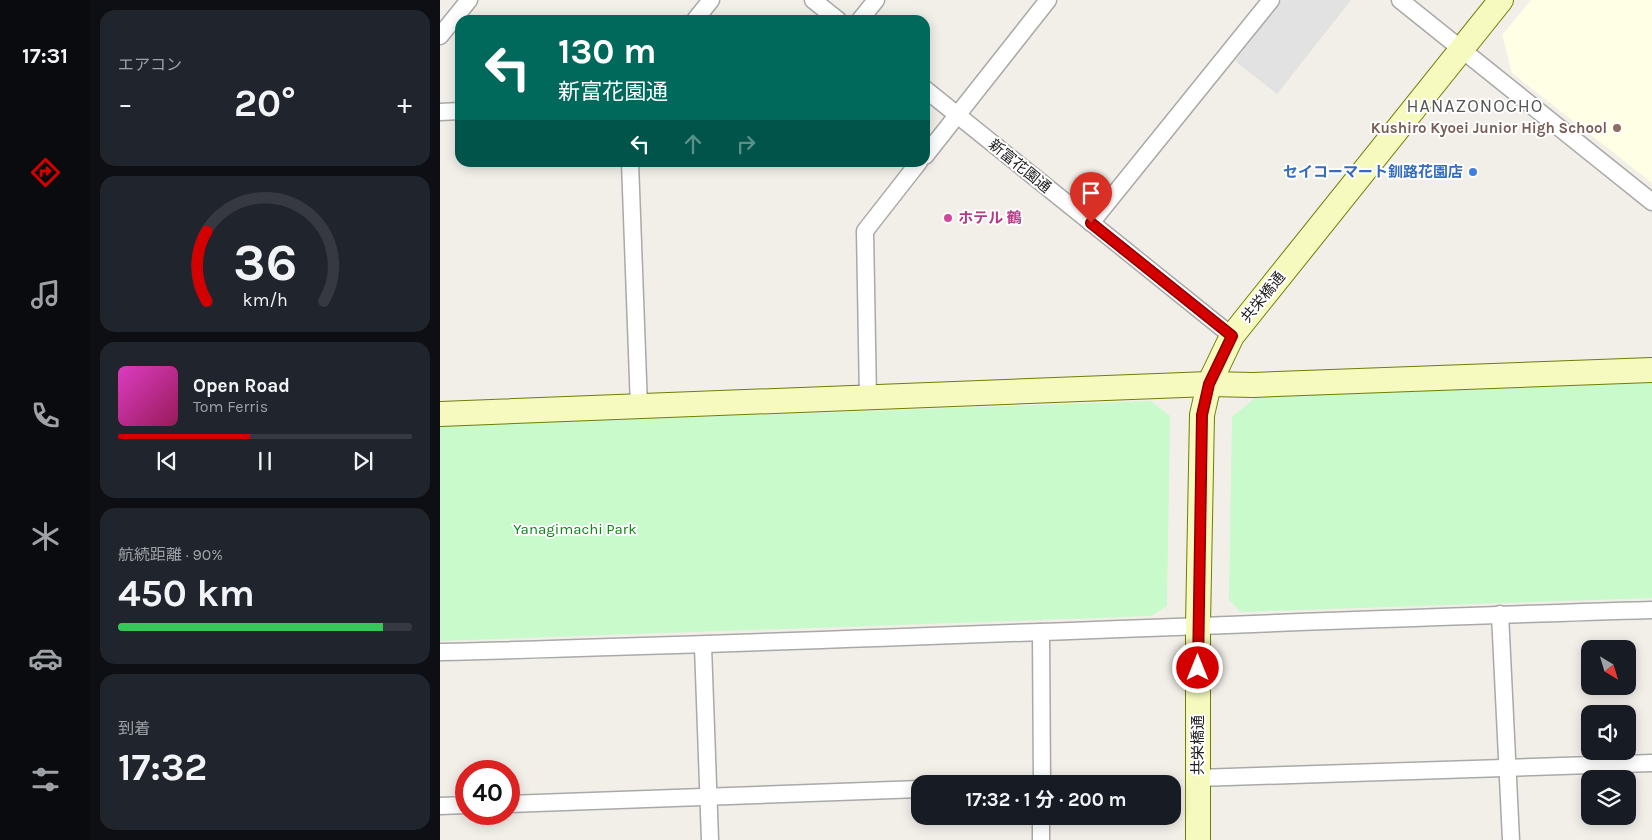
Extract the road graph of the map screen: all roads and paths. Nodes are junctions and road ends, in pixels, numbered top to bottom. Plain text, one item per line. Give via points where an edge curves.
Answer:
1 (469, 0) edge
2 (711, 0) edge
3 (813, 0) edge
4 (876, 0) edge
5 (1048, 0) edge
6 (1271, 0) edge
7 (1400, 0) edge
8 (1501, 0) edge
9 (457, 15) edge
10 (699, 15) edge
11 (832, 15) edge
12 (864, 15) edge
13 (455, 17) edge
14 (440, 36) edge
15 (1462, 49) junction
16 (930, 93) edge
17 (455, 111) edge
18 (440, 112) edge
19 (958, 115) junction
20 (930, 150) edge
21 (630, 167) edge
22 (916, 167) edge
23 (1652, 202) edge
24 (1091, 223) junction
25 (1232, 336) junction
26 (1652, 370) edge
27 (1209, 384) junction
28 (868, 398) junction
29 (639, 407) junction
30 (440, 414) edge
31 (1652, 610) edge
32 (1500, 614) junction
33 (1198, 625) junction
34 (1040, 632) junction
35 (703, 646) junction
36 (440, 652) edge
37 (1652, 763) edge
38 (1508, 769) junction
39 (1042, 775) edge
40 (1198, 778) junction
41 (911, 789) edge
42 (708, 798) junction
43 (520, 804) edge
44 (455, 805) edge
45 (440, 806) edge
46 (1041, 825) edge
47 (710, 840) edge
48 (1041, 840) edge
49 (1198, 840) edge
50 (1510, 840) edge

1 - 9 street
2 - 10 street
3 - 11 street
4 - 12 street
5 - 19 street
6 - 24 street
7 - 15 street
8 - 15 street, 共栄橋通
13 - 14 street
15 - 23 street
15 - 25 street, 共栄橋通
16 - 19 street, 新富花園通
17 - 18 street
19 - 20 street
19 - 24 street, 新富花園通
21 - 29 street
22 - 28 street via 865,231
24 - 25 street, 新富花園通
25 - 27 street, 共栄橋通
26 - 27 street
27 - 28 street
27 - 33 street, 共栄橋通 via 1202,415
28 - 29 street
29 - 30 street
31 - 32 street
32 - 33 street
32 - 38 street
33 - 34 street
33 - 40 street, 共栄橋通
34 - 35 street
34 - 39 street
35 - 36 street
35 - 42 street
37 - 38 street
38 - 40 street
38 - 50 street
40 - 49 street, 共栄橋通
41 - 42 street
42 - 43 street
42 - 47 street
44 - 45 street
46 - 48 street

